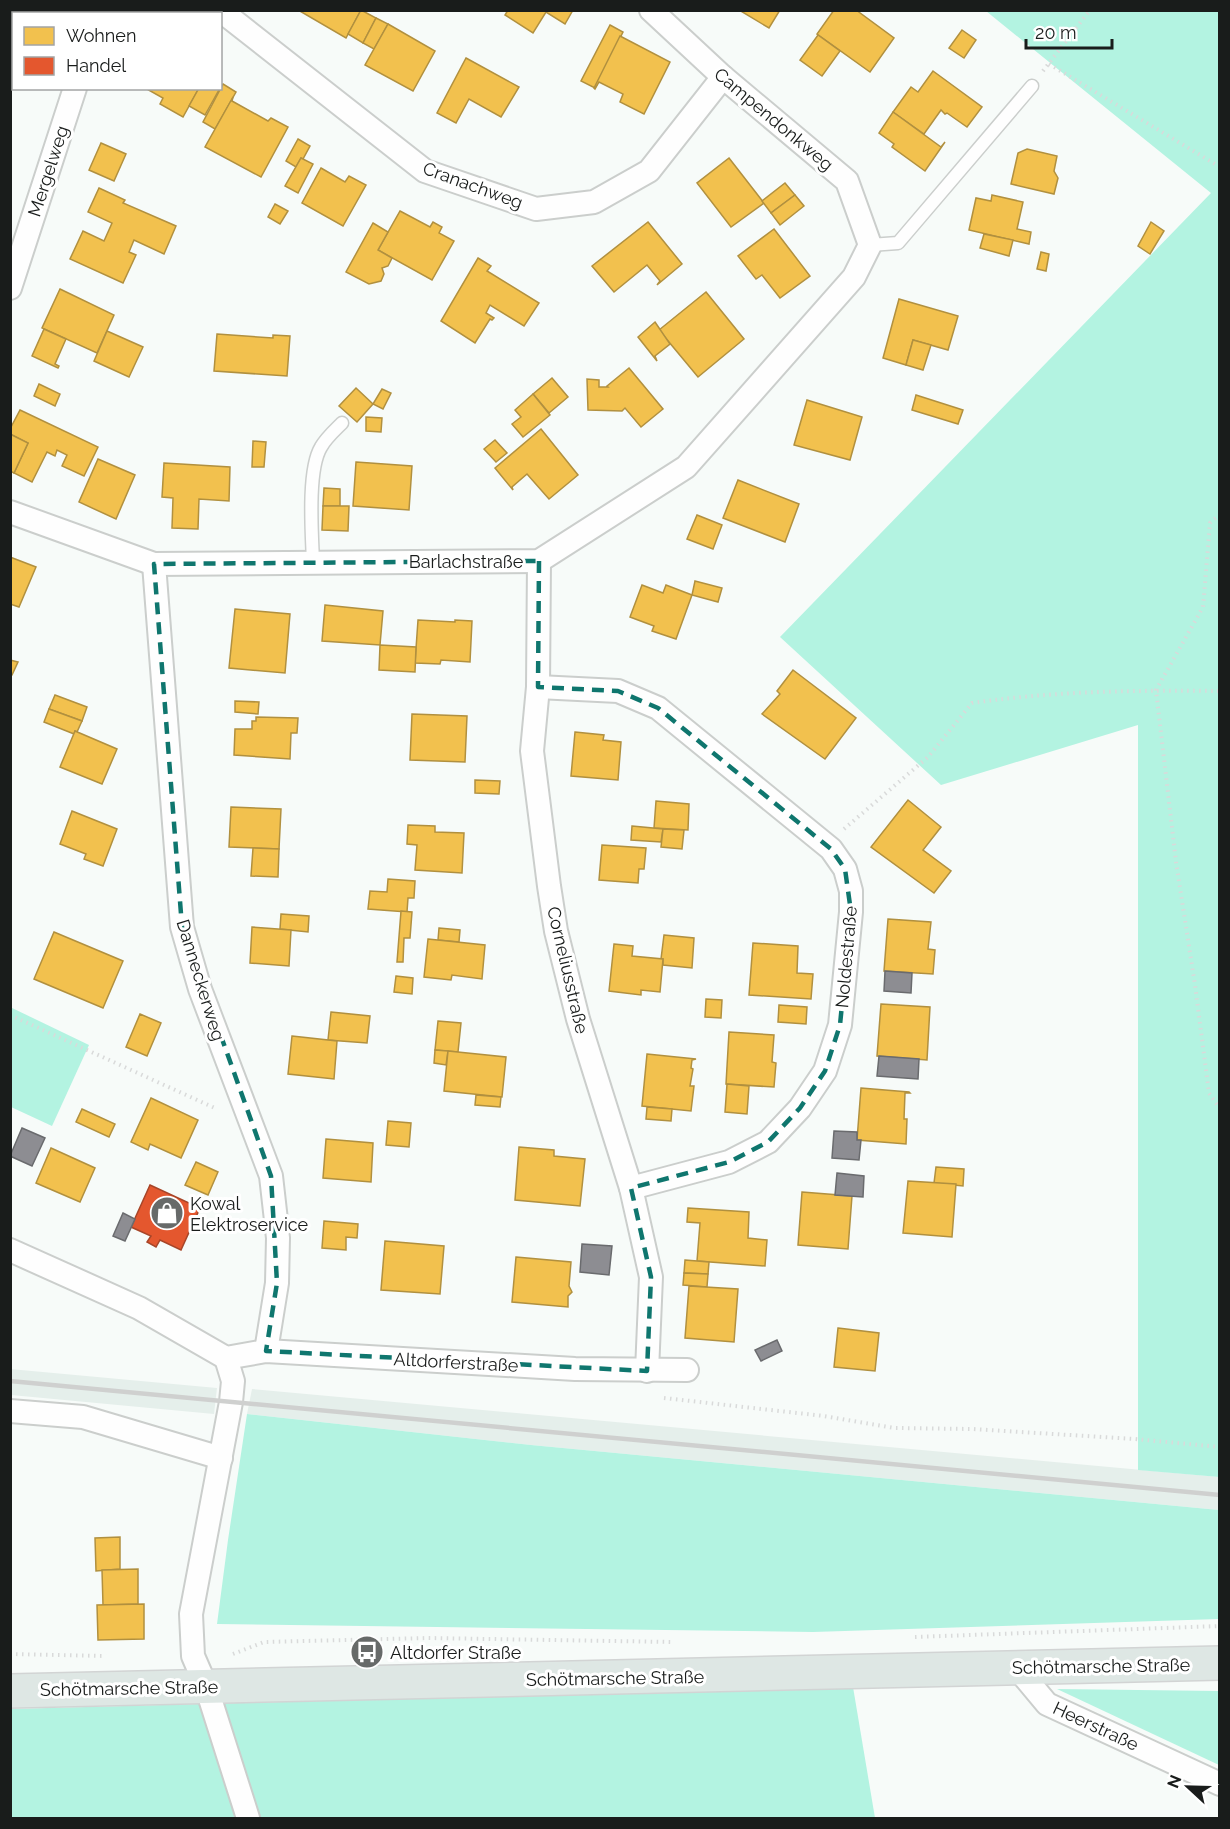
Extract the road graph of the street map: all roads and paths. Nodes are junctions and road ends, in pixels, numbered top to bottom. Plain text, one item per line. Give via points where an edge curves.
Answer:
1 (220, 10) edge
2 (651, 10) edge
3 (1090, 10) edge
4 (1048, 63) junction
5 (723, 77) junction
6 (1032, 86) joint
7 (74, 90) edge
8 (1220, 167) edge
9 (870, 244) junction
10 (10, 288) edge
11 (342, 423) dead end
12 (10, 512) edge
13 (1220, 514) edge
14 (539, 561) junction
15 (313, 562) junction
16 (154, 564) junction
17 (538, 687) junction
18 (1156, 690) junction
19 (1220, 691) edge
20 (831, 849) junction
21 (10, 1015) edge
22 (1220, 1109) edge
23 (246, 1112) junction
24 (631, 1188) junction
25 (10, 1250) edge
26 (266, 1351) junction
27 (226, 1358) junction
28 (687, 1370) dead end
29 (647, 1371) junction
30 (658, 1397) dead end
31 (10, 1411) edge
32 (1220, 1447) edge
33 (221, 1458) junction
34 (1220, 1626) edge
35 (903, 1637) dead end
36 (682, 1642) dead end
37 (10, 1654) edge
38 (115, 1656) dead end
39 (193, 1656) junction
40 (1220, 1663) edge
41 (1017, 1668) junction
42 (206, 1686) junction
43 (10, 1691) edge
44 (1220, 1784) edge
45 (248, 1818) edge

1 - 5 street, Cranachweg via 425,171 537,209 594,202 649,171
2 - 5 street, Campendonkweg
3 - 4 path
4 - 6 path
4 - 8 path
5 - 9 street, Campendonkweg via 847,181
6 - 9 lane via 898,243
7 - 10 street, Mergelweg
9 - 14 street, Barlachstraße via 854,277 686,467
11 - 15 lane via 322,446 316,461
12 - 16 street, Barlachstraße
13 - 18 path via 1210,523 1203,607
14 - 15 street, Barlachstraße
14 - 17 street, Corneliusstraße
15 - 16 street, Barlachstraße
16 - 23 street, Danneckerweg via 182,927 200,989
17 - 20 street, Noldestraße via 618,691 658,708
17 - 24 street, Corneliusstraße via 532,751 556,931 578,1019
18 - 19 path
18 - 20 path via 1026,695 972,703 928,757 844,830
18 - 22 path via 1209,1093
20 - 24 street, Noldestraße via 845,869 851,912 840,1025 825,1071 800,1108 768,1142 729,1162
21 - 23 path via 233,1116
23 - 26 street, Danneckerweg via 271,1176 278,1238 277,1283
24 - 29 street, Corneliusstraße via 651,1277
25 - 27 street via 139,1308
26 - 27 street, Altdorferstraße
26 - 29 street, Altdorferstraße
27 - 33 street via 233,1382
28 - 29 street, Altdorferstraße
30 - 32 path via 894,1428 972,1429
31 - 33 street via 84,1417
33 - 39 street via 191,1614
34 - 35 path
36 - 39 path via 428,1638 264,1642 230,1654
37 - 38 path
39 - 42 street
40 - 41 main road, Schötmarsche Straße
41 - 42 main road, Schötmarsche Straße
41 - 44 street, Heerstraße via 1047,1704
42 - 43 main road, Schötmarsche Straße
42 - 45 street

